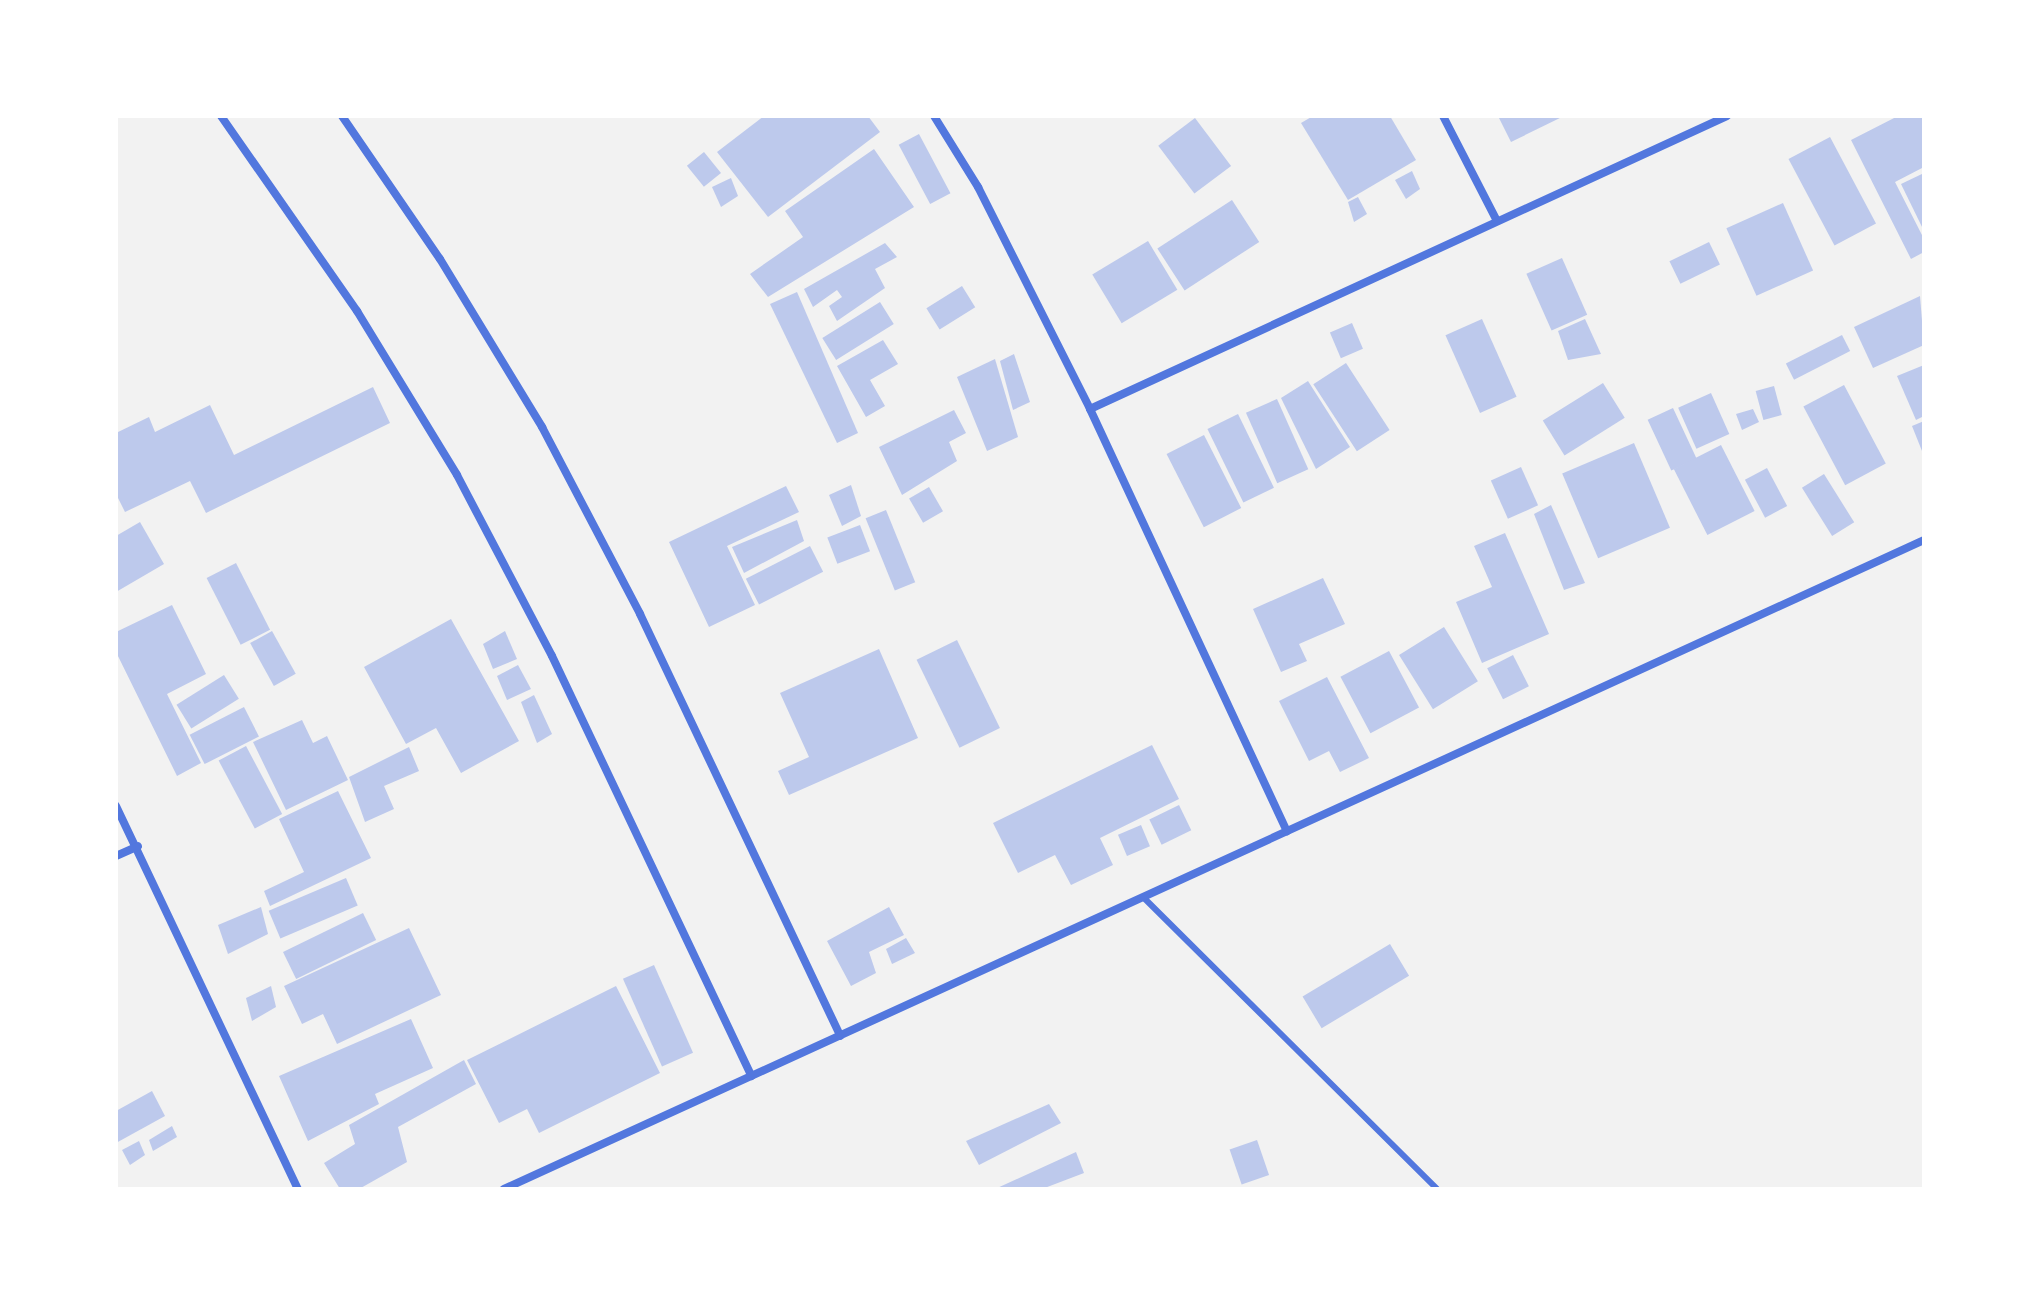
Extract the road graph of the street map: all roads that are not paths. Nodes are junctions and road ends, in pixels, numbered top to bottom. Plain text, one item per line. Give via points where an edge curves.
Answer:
1 (221, 116) edge
2 (342, 116) edge
3 (934, 116) edge
4 (1443, 116) edge
5 (1727, 116) edge
6 (1497, 221) junction
7 (1090, 409) junction
8 (1924, 540) edge
9 (116, 806) edge
10 (1287, 831) junction
11 (138, 846) junction
12 (116, 856) edge
13 (1143, 897) junction
14 (840, 1036) junction
15 (751, 1076) junction
16 (298, 1189) edge
17 (504, 1189) edge
18 (1437, 1189) edge

1 - 15 street via 357,311 457,475 552,656
2 - 14 street via 440,259 542,427 640,614
3 - 7 street via 978,187
4 - 6 street
5 - 6 street
6 - 7 street
7 - 10 street
8 - 10 street
9 - 11 street
10 - 13 street
11 - 12 street
11 - 16 street
13 - 14 street
13 - 18 lane
14 - 15 street
15 - 17 street

